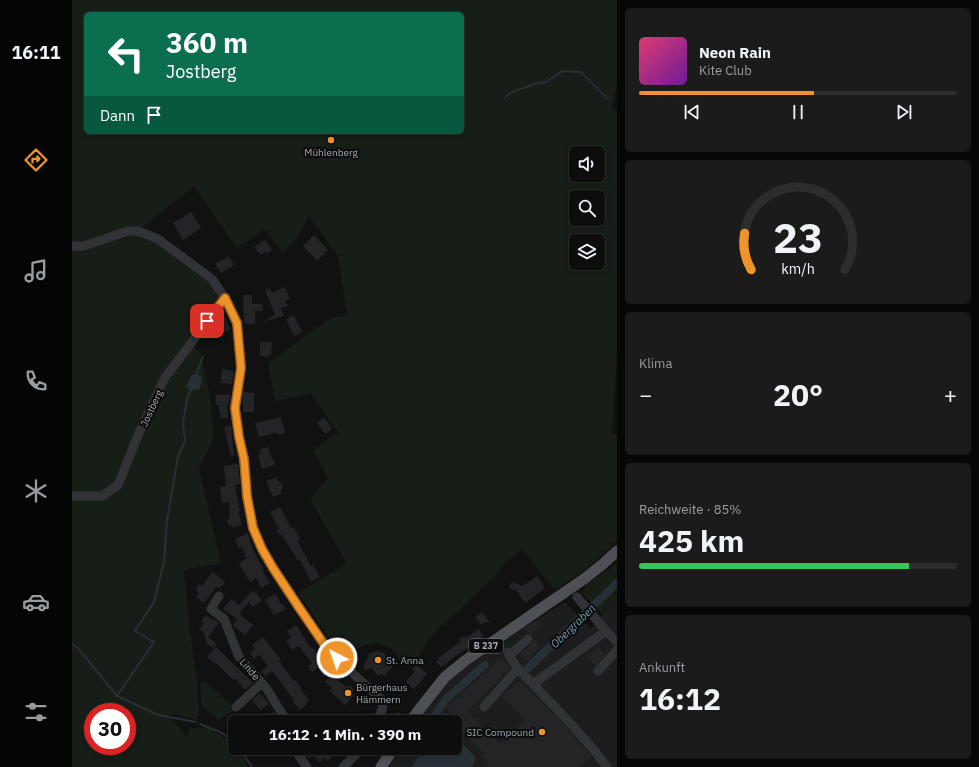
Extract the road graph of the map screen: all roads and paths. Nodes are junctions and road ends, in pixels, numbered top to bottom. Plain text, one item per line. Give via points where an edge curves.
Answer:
1 (72, 246) edge
2 (225, 298) junction
3 (72, 496) edge
4 (617, 551) edge
5 (219, 596) dead end
6 (577, 597) dead end
7 (606, 631) junction
8 (528, 639) dead end
9 (617, 642) edge
10 (617, 650) edge
11 (519, 669) junction
12 (598, 671) dead end
13 (262, 683) junction
14 (533, 684) junction
15 (236, 707) dead end
16 (484, 708) dead end
17 (283, 715) edge
18 (380, 715) edge
19 (415, 715) edge
20 (298, 755) edge
21 (356, 755) edge
22 (389, 755) edge
23 (307, 767) edge
24 (343, 767) edge
25 (381, 767) edge
26 (607, 767) edge

1 - 2 street via 84,246 128,231 138,231 158,239 212,279
2 - 3 street, Jostberg via 164,380 118,485 102,496
2 - 18 street via 237,323 241,368 235,408 253,528 273,568 326,647 382,700 383,707
4 - 19 main road, B 237 via 584,579 445,677
5 - 13 street, Linde via 211,609 224,619 239,657
6 - 7 street
7 - 9 street
7 - 14 street
8 - 11 street via 509,654
10 - 12 street
11 - 14 street
11 - 16 street
13 - 15 street
13 - 17 street, Linde
14 - 26 street via 599,755
20 - 23 street
21 - 24 street
22 - 25 main road

